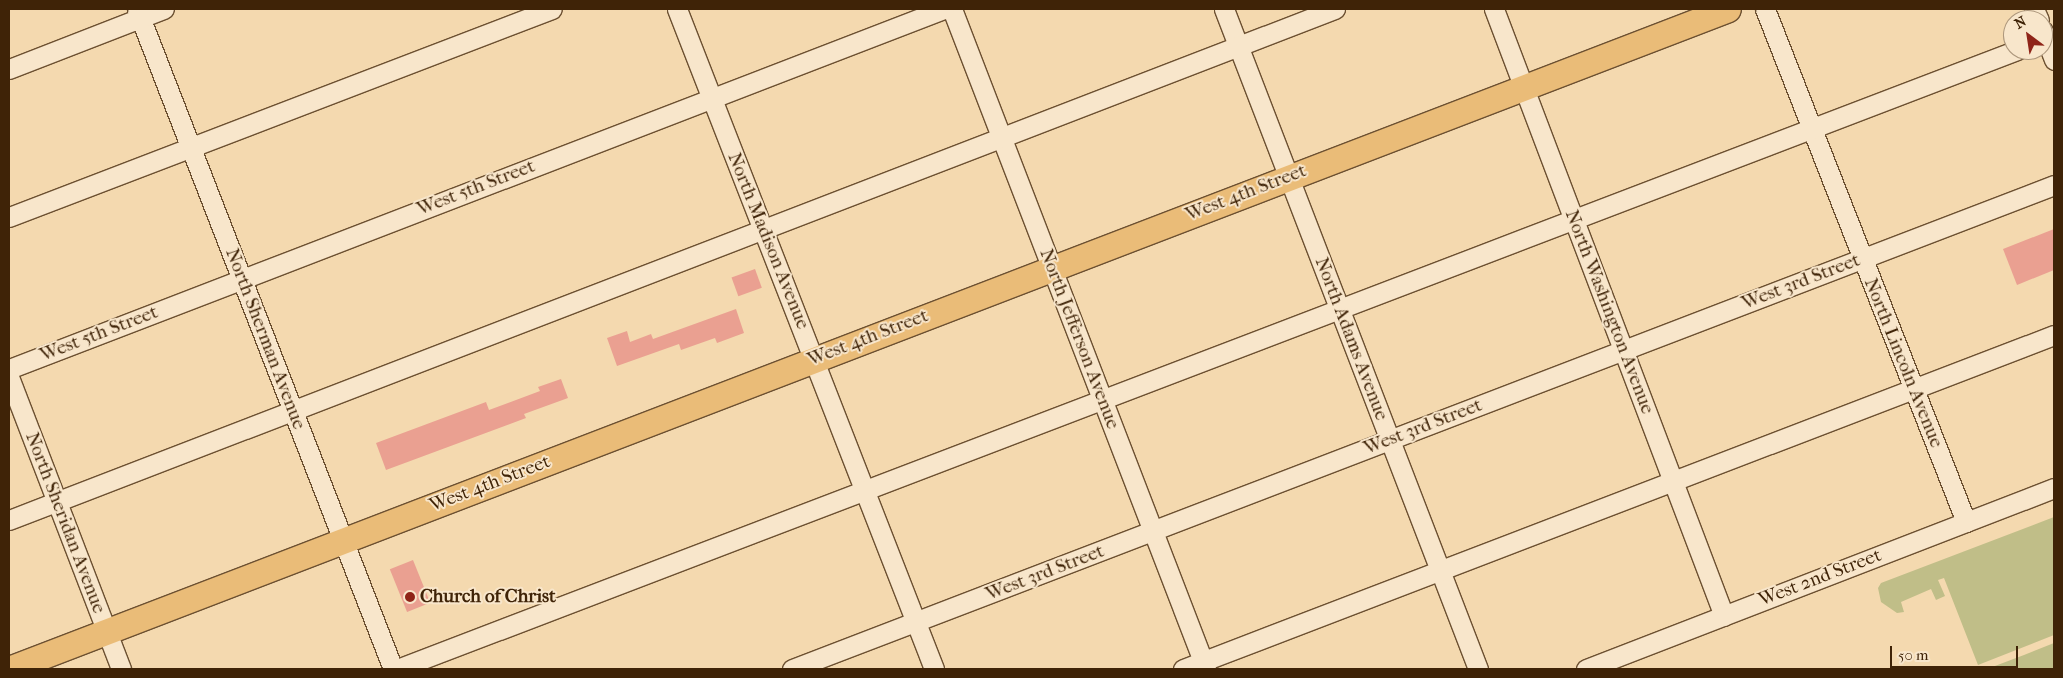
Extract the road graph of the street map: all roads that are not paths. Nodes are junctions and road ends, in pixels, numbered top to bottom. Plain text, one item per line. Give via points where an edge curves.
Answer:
1 (164, 9) edge
2 (552, 9) edge
3 (677, 9) edge
4 (944, 9) edge
5 (952, 9) edge
6 (1224, 9) edge
7 (1334, 9) edge
8 (1494, 9) edge
9 (1728, 9) edge
10 (1765, 9) edge
11 (139, 13) edge
12 (1238, 46) junction
13 (2003, 56) edge
14 (9, 68) edge
15 (1523, 87) junction
16 (711, 98) junction
17 (1812, 130) junction
18 (1002, 138) junction
19 (191, 148) junction
20 (1289, 176) junction
21 (2054, 185) edge
22 (9, 218) edge
23 (1574, 221) junction
24 (761, 229) junction
25 (1862, 259) junction
26 (1052, 267) junction
27 (242, 279) junction
28 (1340, 310) junction
29 (2054, 335) edge
30 (1623, 351) junction
31 (815, 358) junction
32 (9, 369) edge
33 (9, 377) edge
34 (1913, 389) junction
35 (1103, 400) junction
36 (292, 410) junction
37 (1390, 440) junction
38 (1674, 482) junction
39 (2054, 488) edge
40 (866, 490) junction
41 (56, 501) junction
42 (9, 520) edge
43 (1966, 522) junction
44 (1153, 531) junction
45 (343, 541) junction
46 (1440, 571) junction
47 (1724, 616) junction
48 (916, 622) junction
49 (106, 632) junction
50 (1204, 665) edge
51 (9, 669) edge
52 (121, 669) edge
53 (393, 669) edge
54 (398, 669) edge
55 (792, 669) edge
56 (934, 669) edge
57 (1182, 669) edge
58 (1478, 669) edge
59 (1586, 669) edge

1 - 11 street
2 - 19 street
3 - 16 street, North Madison Avenue
4 - 16 street, West 5th Street
5 - 18 street, North Jefferson Avenue
6 - 12 street, North Adams Avenue
7 - 12 street
8 - 15 street, North Washington Avenue
9 - 15 main road, West 4th Street
10 - 17 street, North Lincoln Avenue
11 - 14 street
11 - 19 street, North Sherman Avenue
12 - 18 street
12 - 20 street, North Adams Avenue
13 - 17 street
15 - 20 main road, West 4th Street
15 - 23 street, North Washington Avenue
16 - 24 street, North Madison Avenue
16 - 27 street, West 5th Street
17 - 23 street
17 - 25 street, North Lincoln Avenue
18 - 24 street
18 - 26 street, North Jefferson Avenue
19 - 22 street
19 - 27 street, North Sherman Avenue
20 - 26 main road, West 4th Street
20 - 28 street, North Adams Avenue
21 - 25 street, West 3rd Street
23 - 28 street
23 - 30 street, North Washington Avenue
24 - 31 street, North Madison Avenue
24 - 36 street
25 - 30 street, West 3rd Street
25 - 34 street, North Lincoln Avenue
26 - 31 main road, West 4th Street
26 - 35 street, North Jefferson Avenue
27 - 32 street, West 5th Street
27 - 36 street, North Sherman Avenue
28 - 35 street
28 - 37 street, North Adams Avenue
29 - 34 street
30 - 37 street, West 3rd Street
30 - 38 street, North Washington Avenue
31 - 40 street, North Madison Avenue
31 - 45 main road, West 4th Street
33 - 41 street, North Sheridan Avenue
34 - 38 street
34 - 43 street, North Lincoln Avenue
35 - 40 street
35 - 44 street, North Jefferson Avenue
36 - 41 street
36 - 45 street, North Sherman Avenue
37 - 44 street, West 3rd Street
37 - 46 street, North Adams Avenue
38 - 46 street
38 - 47 street, North Washington Avenue
39 - 43 street, West 2nd Street
40 - 48 street, North Madison Avenue
40 - 54 street
41 - 42 street
41 - 49 street, North Sheridan Avenue
43 - 47 street, West 2nd Street
44 - 48 street, West 3rd Street
44 - 50 street, North Jefferson Avenue
45 - 49 main road, West 4th Street
45 - 53 street, North Sherman Avenue
46 - 50 street
46 - 58 street, North Adams Avenue
47 - 59 street, West 2nd Street
48 - 55 street, West 3rd Street
48 - 56 street, North Madison Avenue
49 - 51 main road, West 4th Street
49 - 52 street, North Sheridan Avenue
50 - 57 street

